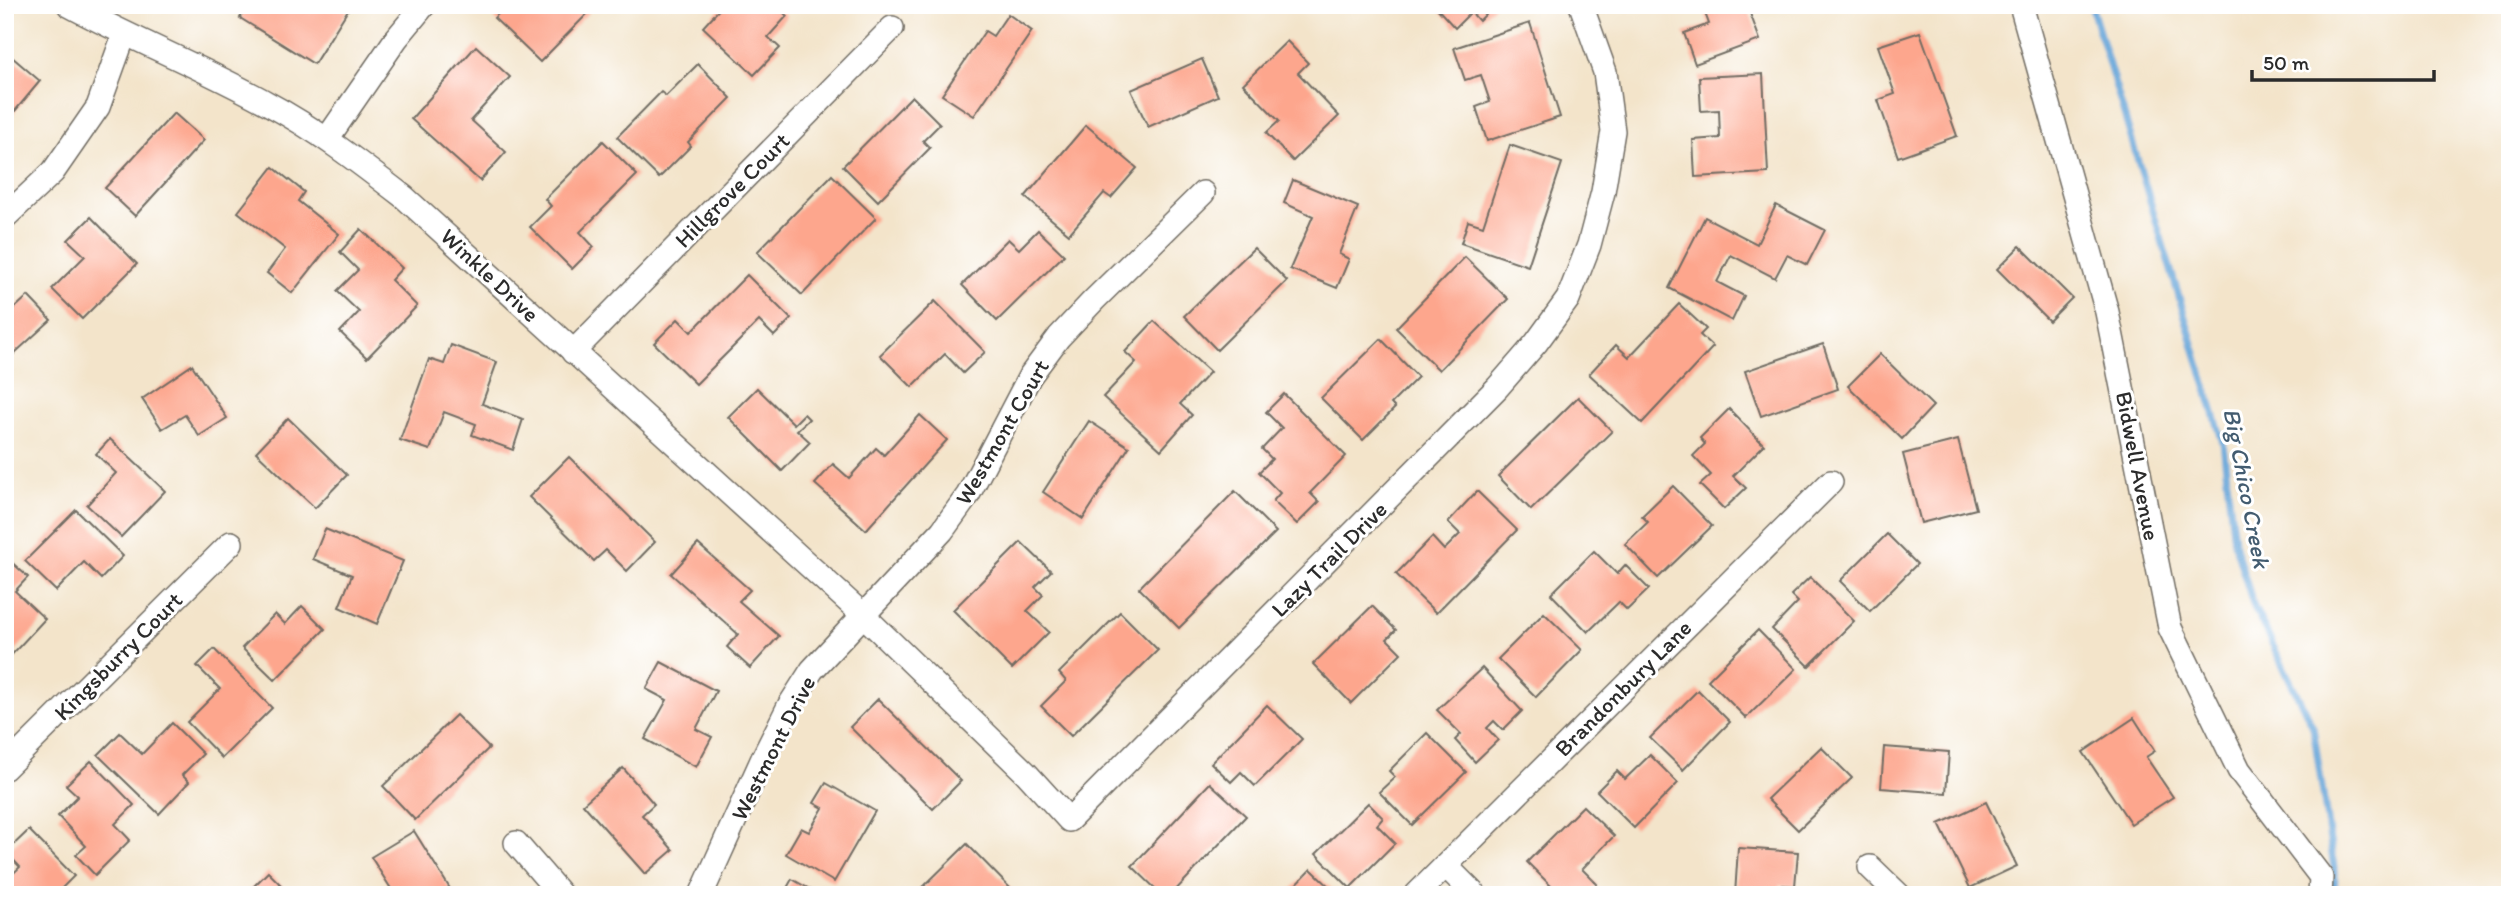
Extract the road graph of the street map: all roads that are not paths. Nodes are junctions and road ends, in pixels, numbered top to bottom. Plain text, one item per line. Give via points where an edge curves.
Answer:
1 (69, 5) edge
2 (424, 5) edge
3 (1581, 5) edge
4 (2021, 5) edge
5 (892, 28) dead end
6 (124, 35) junction
7 (327, 139) junction
8 (1203, 193) dead end
9 (5, 217) edge
10 (573, 352) junction
11 (1831, 482) dead end
12 (231, 543) dead end
13 (862, 614) junction
14 (5, 768) edge
15 (516, 843) dead end
16 (1446, 866) junction
17 (1870, 866) dead end
18 (561, 895) edge
19 (701, 895) edge
20 (1416, 895) edge
21 (1475, 895) edge
22 (1899, 895) edge
23 (2320, 895) edge

1 - 6 street, Winkle Drive
2 - 7 street
3 - 13 street, Lazy Trail Drive via 1605,72 1613,131 1603,192 1568,299 1488,397 1069,820 1027,773
4 - 23 street, Bidwell Avenue via 2107,312 2170,628 2239,770 2321,877
5 - 10 street, Hillgrove Court
6 - 7 street, Winkle Drive via 215,76
6 - 9 street via 99,107 53,172
7 - 10 street, Winkle Drive via 414,205
8 - 13 street, Westmont Court via 1059,337 1030,376 968,495 942,531
10 - 13 street, Winkle Drive
11 - 16 street, Brandonbury Lane
12 - 14 street, Kingsburry Court
13 - 19 street, Westmont Drive via 812,670 789,706
15 - 18 street
16 - 20 street, Brandonbury Lane
16 - 21 street
17 - 22 street

